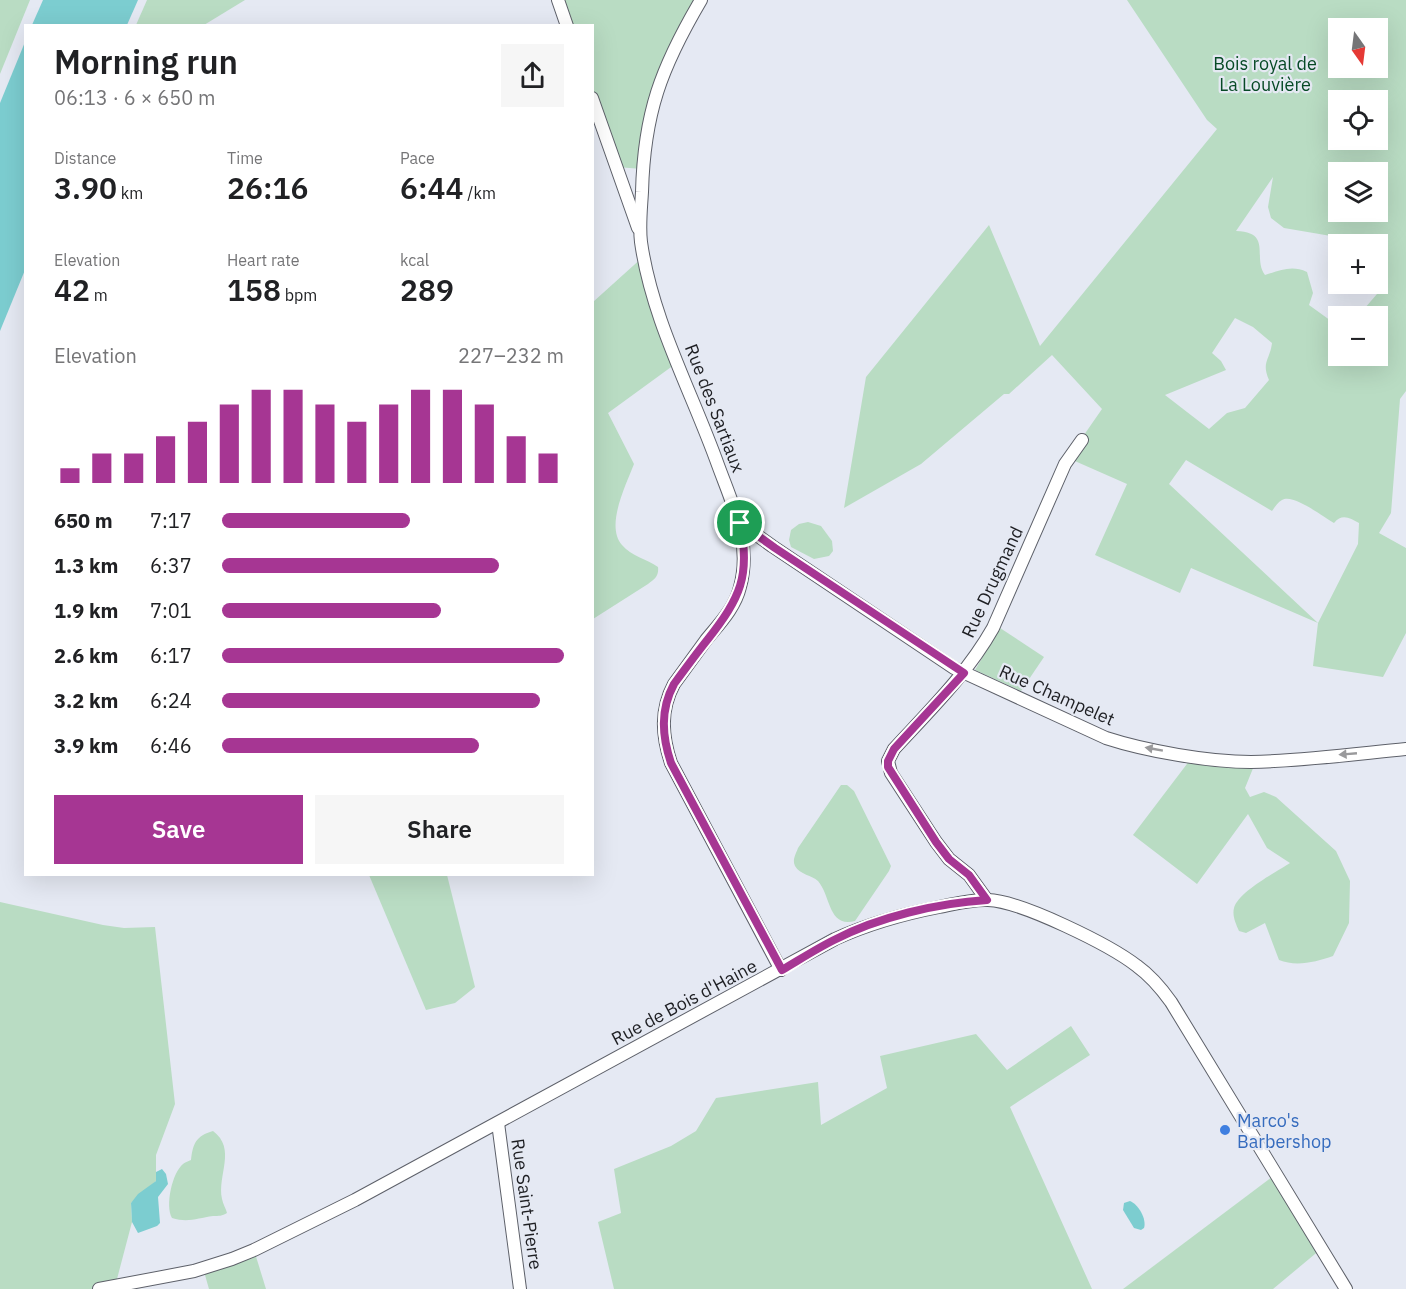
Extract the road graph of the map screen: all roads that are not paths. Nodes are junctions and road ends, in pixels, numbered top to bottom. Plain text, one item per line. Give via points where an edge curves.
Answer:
1 (558, 0) edge
2 (701, 0) edge
3 (566, 24) edge
4 (594, 104) edge
5 (640, 235) junction
6 (1083, 440) dead end
7 (740, 523) junction
8 (964, 673) junction
9 (1406, 749) edge
10 (987, 900) junction
11 (782, 970) junction
12 (498, 1123) junction
13 (99, 1289) edge
14 (520, 1289) edge
15 (1346, 1289) edge

1 - 3 street
2 - 5 street, Rue des Sartiaux via 678,39 651,108 642,169
4 - 5 street
5 - 7 street, Rue des Sartiaux via 662,323
6 - 8 street, Rue Drugmand via 1065,464 993,628
7 - 8 street, Rue Champelet
7 - 11 street, Rue des Sartiaux via 745,558 740,591 725,618 667,696 663,736 671,763
9 -> 8 street, Rue Champelet via 1251,762 1161,750 1106,738
8 - 10 street, Rue Drugmand via 894,749 888,767 936,842
10 - 11 street, Rue de Bois d'Haine via 872,924 835,939
10 - 15 street, Rue de Bois d'Haine via 1012,904 1116,951 1157,982
11 - 12 street, Rue de Bois d'Haine
12 - 13 street, Rue de Bois d'Haine via 243,1255 194,1270
12 - 14 street, Rue Saint-Pierre

